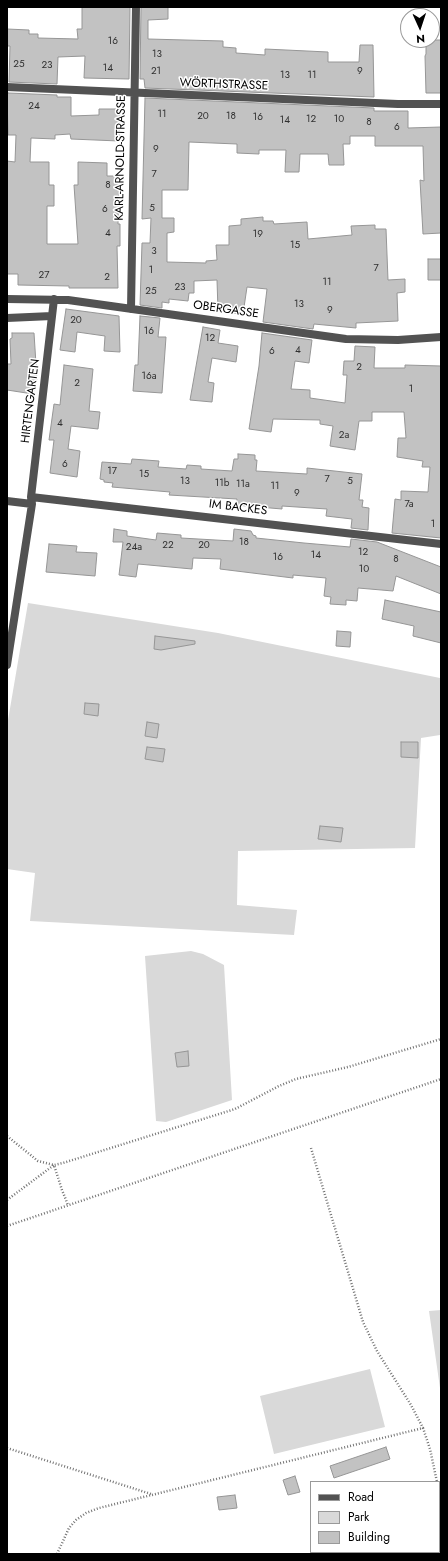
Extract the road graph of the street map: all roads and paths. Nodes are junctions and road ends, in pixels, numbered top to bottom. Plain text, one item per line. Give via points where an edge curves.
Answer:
1 (136, 7) edge
2 (7, 87) edge
3 (134, 93) junction
4 (441, 104) edge
5 (7, 299) edge
6 (54, 299) junction
7 (131, 309) junction
8 (52, 316) junction
9 (7, 318) edge
10 (441, 338) edge
11 (32, 500) junction
12 (7, 501) edge
13 (441, 544) edge
14 (7, 665) edge
15 (441, 1039) edge
16 (441, 1079) edge
17 (7, 1136) edge
18 (311, 1148) dead end
19 (54, 1165) junction
20 (7, 1200) edge
21 (68, 1205) junction
22 (7, 1226) edge
23 (423, 1428) junction
24 (7, 1448) edge
25 (437, 1481) edge
26 (153, 1495) junction
27 (58, 1554) edge

1 - 3 street, KARL-ARNOLD-STRASSE
2 - 3 street, WÖRTHSTRASSE
3 - 4 street, WÖRTHSTRASSE
3 - 7 street, KARL-ARNOLD-STRASSE
5 - 6 street, OBERGASSE
6 - 7 street, OBERGASSE
6 - 8 street, HIRTENGARTEN
7 - 10 street, OBERGASSE via 346,339
8 - 9 street
8 - 11 street, HIRTENGARTEN
11 - 12 street
11 - 13 street, IM BACKES
11 - 14 street, HIRTENGARTEN
15 - 19 path via 296,1079 235,1109
16 - 21 path
17 - 19 path via 38,1161
18 - 23 path via 363,1322 377,1351
19 - 20 path
19 - 21 path
21 - 22 path
23 - 25 path
23 - 26 path
24 - 26 path
26 - 27 path via 113,1504 81,1516 69,1528

